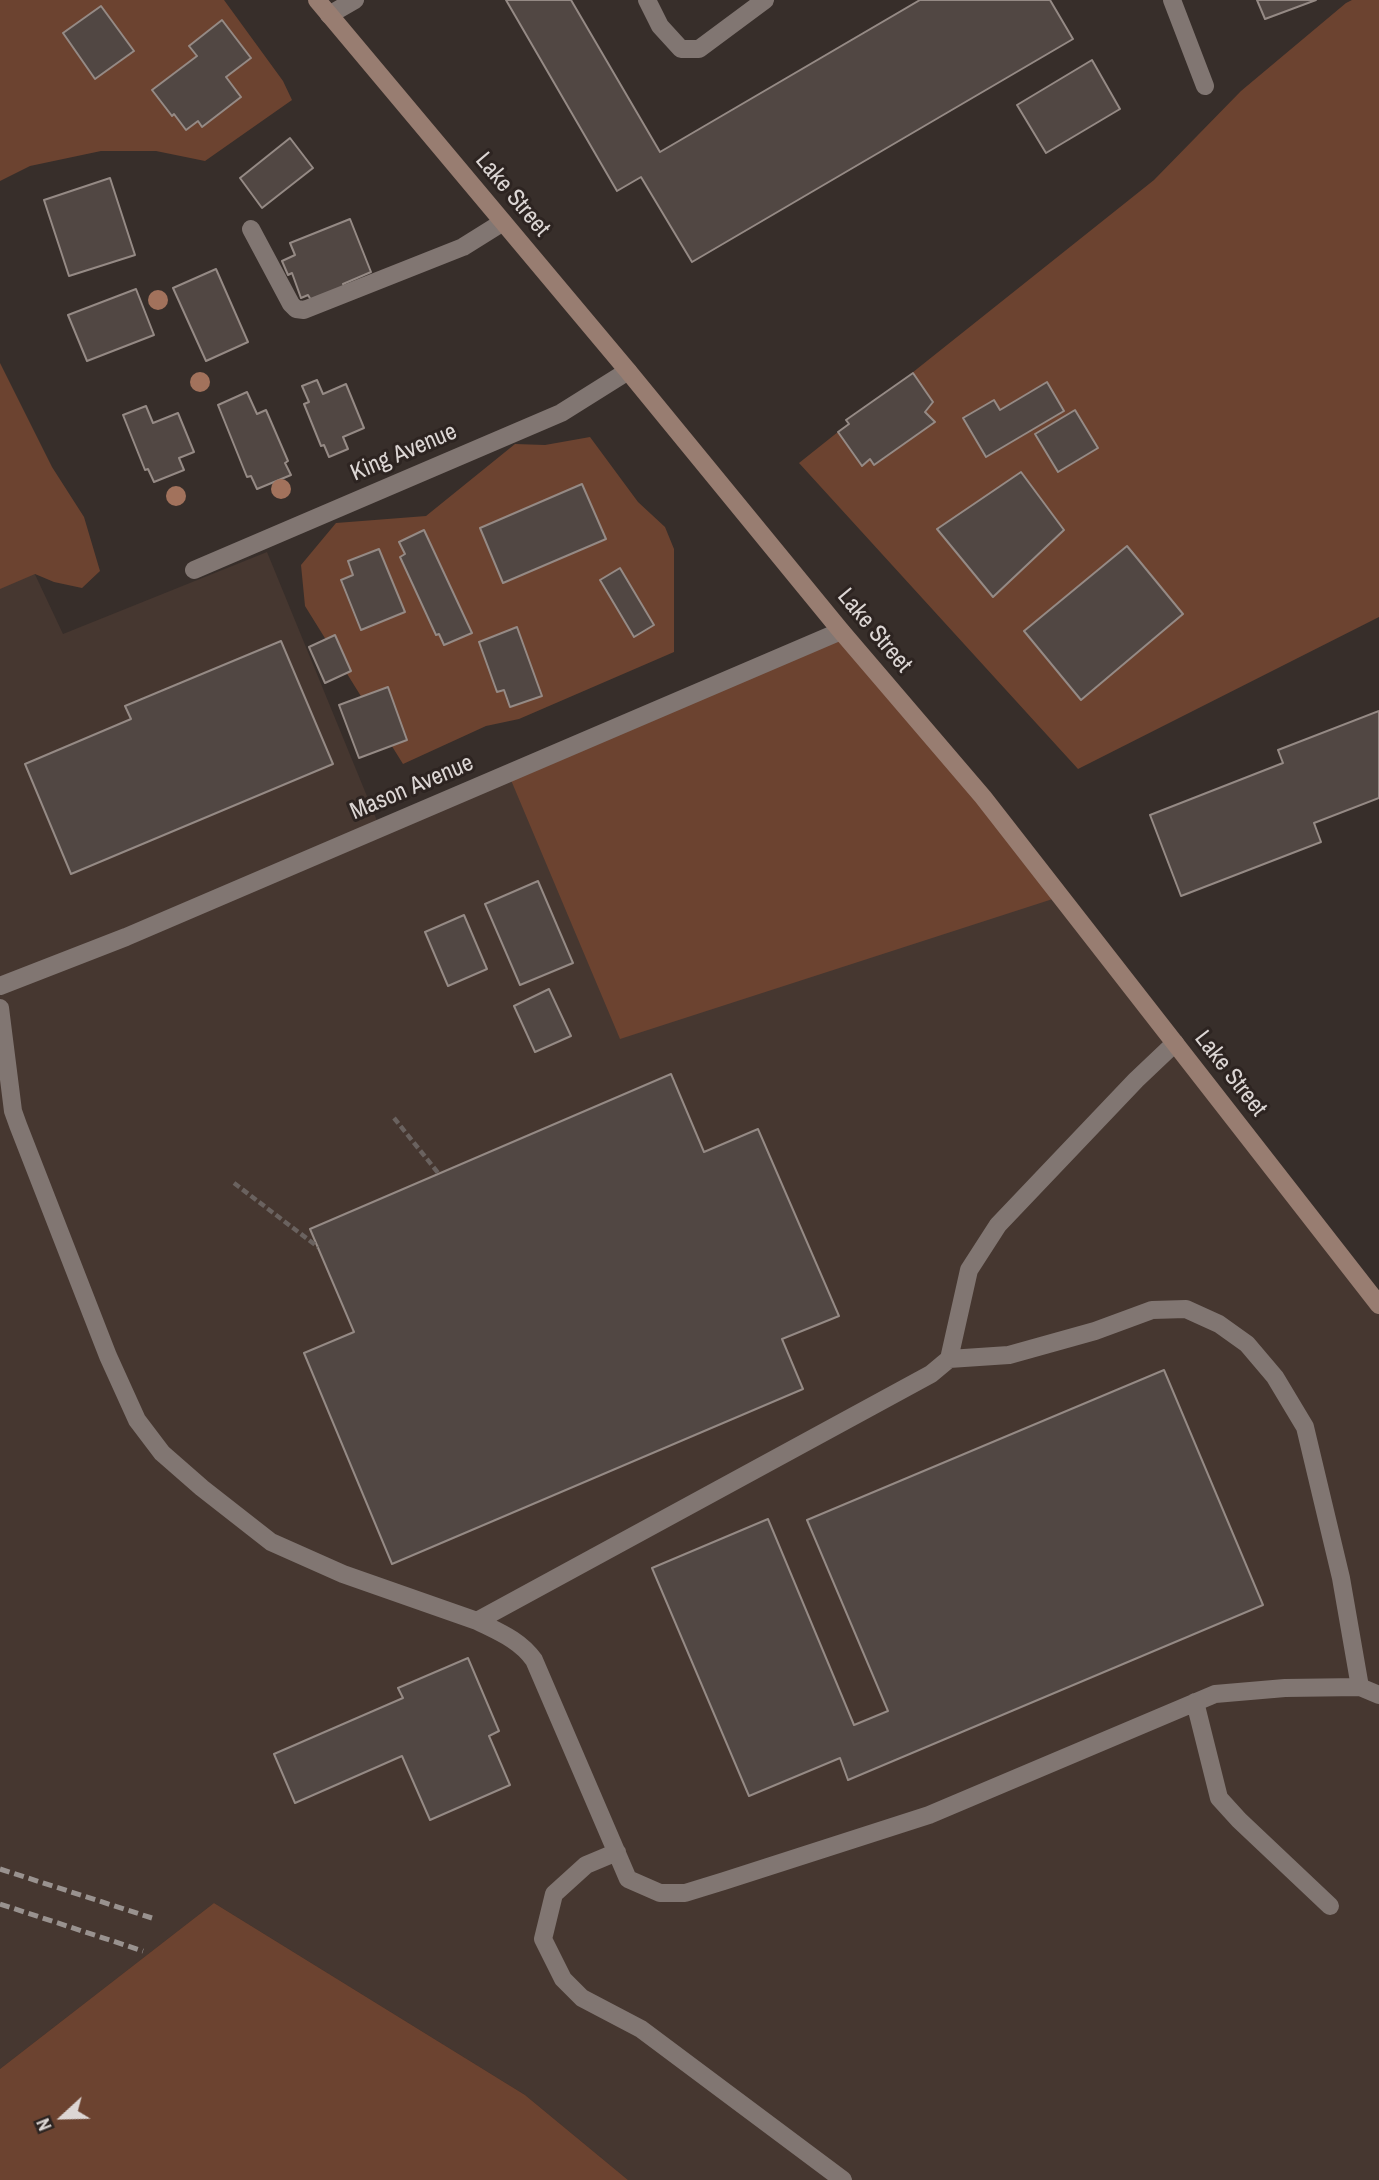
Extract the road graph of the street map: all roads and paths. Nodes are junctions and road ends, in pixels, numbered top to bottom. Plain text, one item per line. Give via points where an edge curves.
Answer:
1 (317, 0) edge
2 (355, 0) edge
3 (647, 0) edge
4 (765, 0) edge
5 (1172, 0) edge
6 (329, 15) junction
7 (1205, 86) dead end
8 (503, 222) junction
9 (251, 229) dead end
10 (628, 370) junction
11 (194, 570) dead end
12 (841, 631) junction
13 (0, 986) edge
14 (0, 1008) edge
15 (1175, 1043) junction
16 (394, 1118) dead end
17 (439, 1174) dead end
18 (234, 1183) dead end
19 (318, 1247) dead end
20 (1379, 1305) edge
21 (949, 1359) junction
22 (477, 1621) junction
23 (1360, 1687) junction
24 (1379, 1695) edge
25 (1195, 1702) junction
26 (617, 1852) junction
27 (1330, 1906) dead end
28 (843, 2180) edge

1 - 6 street, Lake Street
2 - 6 street
3 - 4 street via 660,26 681,49 699,49
5 - 7 street
6 - 8 street, Lake Street
8 - 9 street via 463,247 304,310 290,304
8 - 10 street, Lake Street
10 - 11 street, King Avenue via 561,413
10 - 12 street, Lake Street
12 - 13 street, Mason Avenue via 138,932
12 - 15 street, Lake Street via 983,797
14 - 22 street via 18,1125 108,1356 137,1420 162,1453 271,1542 343,1574
15 - 20 street, Lake Street
15 - 21 street via 998,1225 968,1270
16 - 17 path
18 - 19 path
21 - 22 street via 931,1374
21 - 23 street via 1009,1355 1152,1310 1186,1309 1247,1344 1275,1377 1305,1427 1341,1578
22 - 26 street via 526,1648 534,1660
23 - 24 street
23 - 25 street via 1239,1691
25 - 26 street via 929,1815 685,1892 660,1893 628,1878
25 - 27 street via 1219,1798
26 - 28 street via 586,1865 554,1894 543,1940 563,1979 582,1998 641,2029

